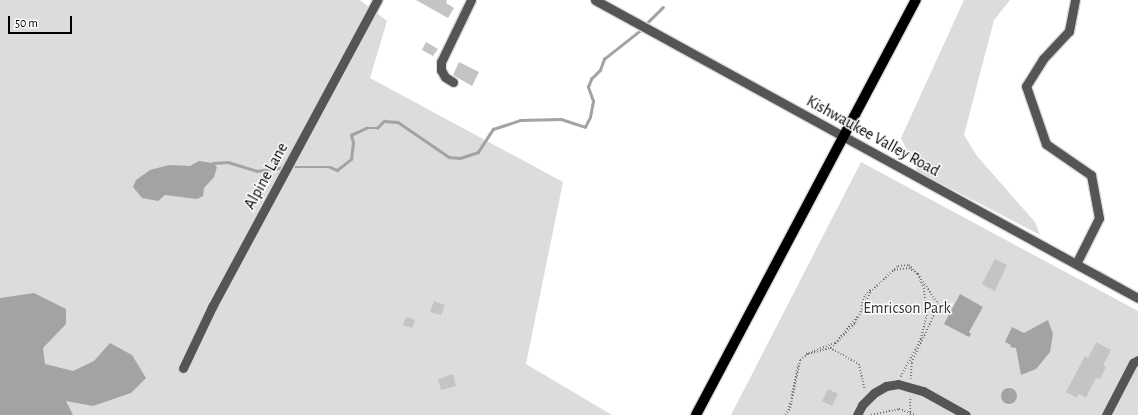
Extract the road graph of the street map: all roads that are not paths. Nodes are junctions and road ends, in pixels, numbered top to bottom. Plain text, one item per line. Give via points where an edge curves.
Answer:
1 (377, 0) edge
2 (471, 0) edge
3 (916, 0) edge
4 (1075, 0) edge
5 (599, 1) edge
6 (453, 82) dead end
7 (844, 138) junction
8 (1076, 264) junction
9 (1138, 298) edge
10 (1138, 360) edge
11 (183, 368) dead end
12 (696, 415) edge
13 (857, 415) edge
14 (966, 415) edge
15 (1106, 415) edge

1 - 11 street, Alpine Lane via 212,307
2 - 6 street via 441,62 441,70 445,77
3 - 7 main road
4 - 8 street via 1069,31 1043,59 1026,86 1046,144 1091,175 1099,218
5 - 7 street, Kishwaukee Valley Road
7 - 8 street, Kishwaukee Valley Road
7 - 12 main road
8 - 9 street, Kishwaukee Valley Road
10 - 15 street via 1133,363
13 - 14 street via 868,399 886,386 898,384 910,386

